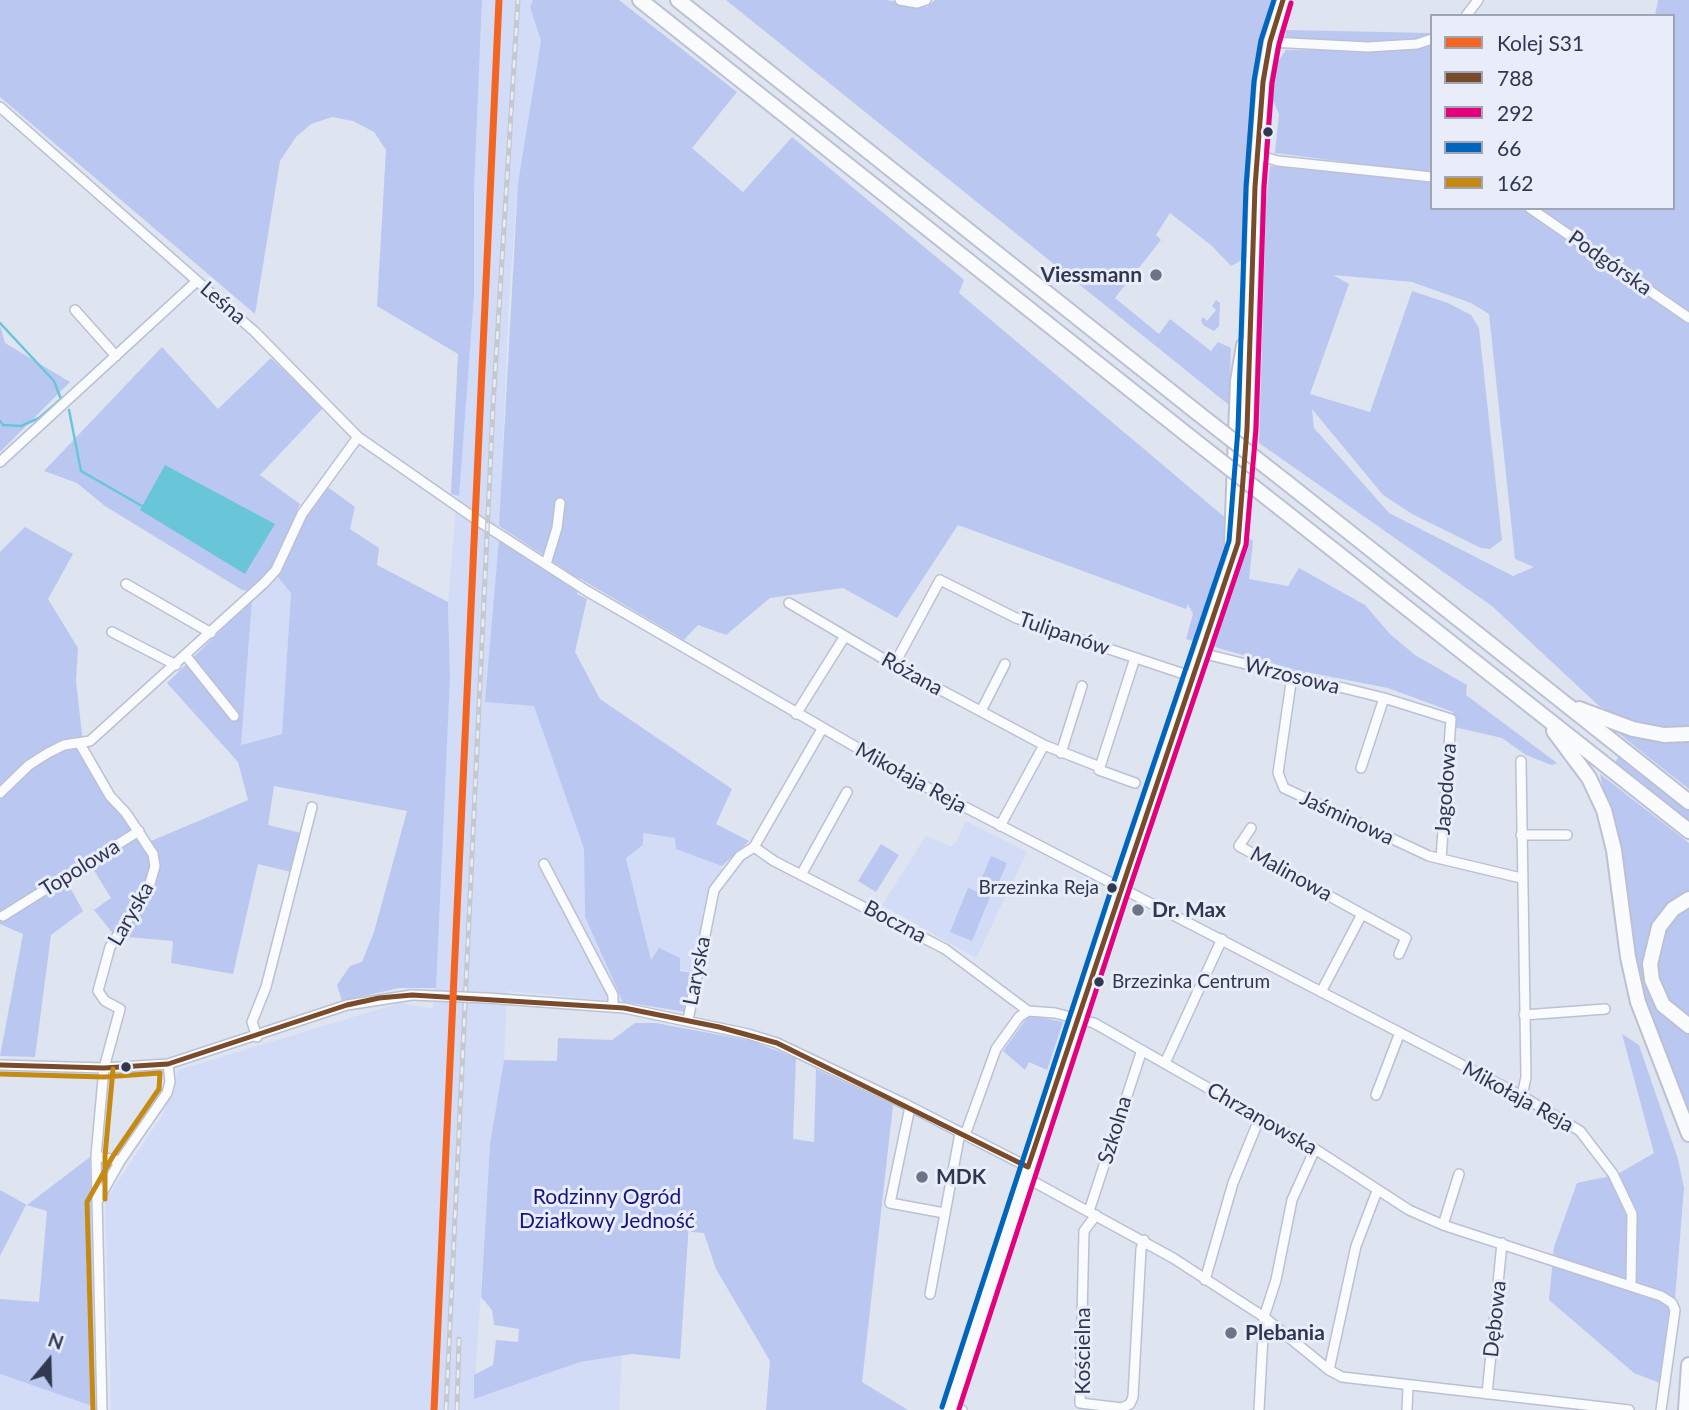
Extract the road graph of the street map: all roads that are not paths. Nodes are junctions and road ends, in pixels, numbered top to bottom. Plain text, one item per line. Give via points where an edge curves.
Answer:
1 (640, 0) edge
2 (678, 0) edge
3 (900, 0) edge
4 (926, 0) edge
5 (1283, 0) edge
6 (1486, 0) edge
7 (1477, 3) edge
8 (1430, 40) edge
9 (1270, 42) junction
10 (2, 112) edge
11 (1257, 155) junction
12 (1430, 177) edge
13 (1533, 210) edge
14 (197, 281) junction
15 (75, 310) dead end
16 (1689, 318) edge
17 (116, 356) junction
18 (358, 437) junction
19 (0, 462) edge
20 (439, 493) joint
21 (561, 503) dead end
22 (550, 567) junction
23 (126, 584) dead end
24 (789, 603) dead end
25 (112, 632) dead end
26 (211, 633) junction
27 (845, 636) junction
28 (1201, 653) junction
29 (186, 656) junction
30 (1135, 658) junction
31 (1005, 664) dead end
32 (176, 665) junction
33 (894, 665) junction
34 (1293, 676) junction
35 (1193, 677) junction
36 (1082, 686) dead end
37 (1384, 698) junction
38 (1565, 704) junction
39 (981, 711) junction
40 (796, 714) junction
41 (234, 716) dead end
42 (1543, 716) junction
43 (1451, 719) joint
44 (822, 729) junction
45 (1689, 734) edge
46 (80, 744) junction
47 (1044, 745) junction
48 (1061, 752) junction
49 (1521, 761) dead end
50 (1361, 768) dead end
51 (1099, 769) junction
52 (1135, 783) dead end
53 (847, 792) dead end
54 (0, 793) edge
55 (1689, 802) edge
56 (312, 807) dead end
57 (1000, 826) junction
58 (1251, 828) dead end
59 (139, 831) junction
60 (1689, 831) edge
61 (1521, 835) junction
62 (1567, 835) dead end
63 (754, 847) junction
64 (1441, 859) junction
65 (544, 864) dead end
66 (801, 875) junction
67 (1521, 878) junction
68 (1121, 887) junction
69 (1689, 899) edge
70 (1362, 914) junction
71 (3, 916) dead end
72 (1222, 939) junction
73 (1399, 954) dead end
74 (1321, 992) junction
75 (613, 1007) junction
76 (1605, 1009) dead end
77 (1028, 1011) junction
78 (1524, 1015) junction
79 (1078, 1018) junction
80 (688, 1020) junction
81 (1689, 1026) edge
82 (1399, 1035) junction
83 (257, 1037) junction
84 (1142, 1050) junction
85 (1165, 1063) junction
86 (168, 1064) junction
87 (0, 1065) edge
88 (104, 1068) junction
89 (1376, 1095) dead end
90 (1522, 1096) junction
91 (910, 1107) junction
92 (1260, 1117) junction
93 (963, 1134) junction
94 (1689, 1134) edge
95 (1315, 1149) junction
96 (96, 1156) junction
97 (120, 1161) junction
98 (1026, 1172) junction
99 (1459, 1174) dead end
100 (1377, 1191) junction
101 (96, 1205) junction
102 (944, 1213) junction
103 (1093, 1213) junction
104 (1443, 1225) junction
105 (1144, 1240) junction
106 (1502, 1243) junction
107 (1631, 1263) junction
108 (1205, 1280) junction
109 (1618, 1281) junction
110 (1631, 1285) junction
111 (930, 1294) dead end
112 (1264, 1317) junction
113 (1679, 1361) edge
114 (1329, 1370) junction
115 (1408, 1387) junction
116 (1487, 1394) junction
117 (1566, 1406) edge
118 (954, 1409) edge
119 (1618, 1409) edge
120 (102, 1410) edge
121 (1259, 1410) edge
122 (1407, 1410) edge
123 (1629, 1410) edge
124 (1661, 1410) edge
125 (1686, 1410) edge

1 - 42 highway, bridge
2 - 38 highway, bridge
3 - 4 street
5 - 9 main road
6 - 7 street
8 - 9 street via 1368,47
9 - 11 main road
10 - 14 street, Leśna
11 - 12 street
11 - 28 main road via 1252,288 1237,381 1230,553
13 - 16 street, Podgórska
14 - 17 street
14 - 18 street, Leśna via 255,332
15 - 17 street
17 - 19 street
18 - 20 street, Leśna
18 - 26 street via 302,514 275,570
20 - 22 street, Mikołaja Reja
21 - 22 street
22 - 40 street, Mikołaja Reja
23 - 26 street
24 - 27 street, Różana
25 - 32 street
26 - 29 street
27 - 33 street, Różana
27 - 40 street
28 - 34 street, Wrzosowa
28 - 35 main road
29 - 32 street
29 - 41 street
30 - 33 street, Tulipanów via 1016,618 940,580
30 - 35 street, Tulipanów
30 - 51 street
31 - 39 street
32 - 46 street via 90,741
33 - 39 street, Różana
34 - 37 street, Wrzosowa
34 - 64 street, Jaśminowa via 1278,773 1284,788
35 - 68 main road
36 - 48 street
37 - 43 street, Wrzosowa
37 - 50 street
38 - 45 highway via 1633,729
38 - 55 highway
39 - 47 street, Różana
40 - 44 street, Mikołaja Reja
42 - 60 highway
42 - 94 highway via 1582,767 1604,810 1638,1002
43 - 64 street, Jagodowa
44 - 57 street, Mikołaja Reja
44 - 63 street
46 - 54 street via 47,753
46 - 59 street, Topolowa via 110,796
47 - 48 street, Różana
47 - 57 street
48 - 51 street, Różana
49 - 61 street
51 - 52 street, Różana
53 - 66 street, Mikołaja Reja
56 - 83 street via 266,987 252,1022
57 - 68 street, Mikołaja Reja
58 - 70 street, Malinowa via 1239,846
59 - 71 street, Topolowa
59 - 88 street, Laryska via 153,854 153,876 104,962 100,996 120,1009
61 - 62 street
61 - 67 street
63 - 66 street, Boczna
63 - 80 street, Laryska via 740,856 718,883
64 - 67 street, Jaśminowa
65 - 75 street via 613,995
66 - 77 street, Boczna via 945,948
67 - 78 street
68 - 72 street, Mikołaja Reja
68 - 79 main road
69 - 81 highway via 1658,927 1650,964 1663,1005
70 - 73 street, Malinowa via 1406,938
70 - 74 street
72 - 74 street, Mikołaja Reja
72 - 85 street
74 - 82 street, Mikołaja Reja
75 - 80 street, Laryska
75 - 83 street, Laryska, bridge via 412,995 347,1005
76 - 78 street
77 - 79 street, Chrzanowska
77 - 93 street via 996,1049
78 - 90 street via 1526,1077
79 - 84 street, Chrzanowska
79 - 98 main road
80 - 91 street, Laryska via 777,1043
82 - 89 street
82 - 90 street, Mikołaja Reja
83 - 86 street, Laryska
84 - 85 street, Chrzanowska
84 - 103 street, Szkolna
85 - 92 street, Chrzanowska
86 - 88 street, Laryska
86 - 97 street via 167,1093
87 - 88 street, Laryska
88 - 96 street
90 - 107 street, Mikołaja Reja via 1580,1132 1599,1152 1632,1214
91 - 93 street, Laryska
91 - 102 street via 890,1203
92 - 95 street, Chrzanowska
92 - 108 street via 1233,1183
93 - 98 street, Laryska
93 - 102 street
95 - 100 street, Chrzanowska
95 - 112 street via 1292,1200
96 - 97 street
96 - 101 street
97 - 101 street
98 - 103 street
98 - 118 main road
99 - 104 street
100 - 104 street, Chrzanowska
100 - 114 street via 1356,1246
101 - 120 street
102 - 111 street
103 - 105 street
103 - 105 street, Kościelna via 1084,1231 1080,1403 1122,1408 1133,1397
104 - 106 street, Chrzanowska
105 - 108 street
106 - 109 street, Chrzanowska
106 - 116 street, Dębowa
107 - 109 street
107 - 110 street, Mikołaja Reja
108 - 112 street
109 - 110 street, Chrzanowska
110 - 113 street, Chrzanowska via 1672,1303
112 - 114 street
112 - 121 street
113 - 124 street
113 - 125 highway
114 - 115 street via 1358,1381
115 - 116 street
115 - 122 street
116 - 117 street
117 - 119 street
119 - 123 street

